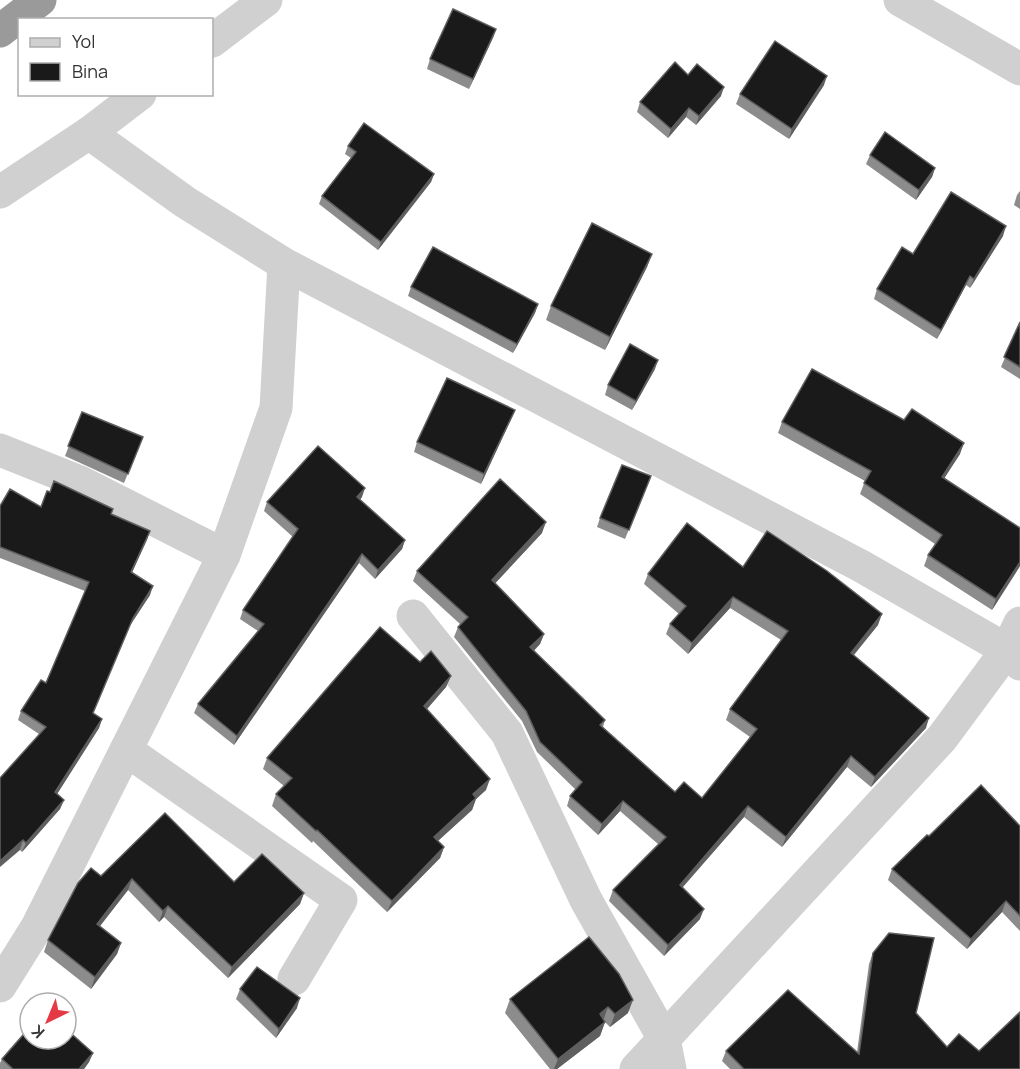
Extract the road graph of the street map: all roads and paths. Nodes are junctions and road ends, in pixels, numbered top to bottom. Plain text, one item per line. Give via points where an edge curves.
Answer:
1 (40, 0) edge
2 (266, 0) edge
3 (900, 0) edge
4 (0, 31) edge
5 (213, 40) edge
6 (1020, 69) edge
7 (137, 96) edge
8 (89, 133) junction
9 (0, 192) edge
10 (284, 264) junction
11 (0, 450) edge
12 (224, 555) junction
13 (413, 616) dead end
14 (1016, 646) edge
15 (126, 750) junction
16 (294, 979) dead end
17 (0, 986) edge
18 (667, 1054) edge
19 (636, 1069) edge

1 - 4 highway
2 - 5 street
3 - 6 street
7 - 8 street
8 - 9 street
8 - 10 street via 185,202
10 - 12 street via 276,408
10 - 14 street
11 - 12 street via 80,482
12 - 15 street
13 - 18 street via 507,733 586,900
14 - 18 street via 942,738
15 - 16 street via 341,900
15 - 17 street via 37,927
18 - 19 street

